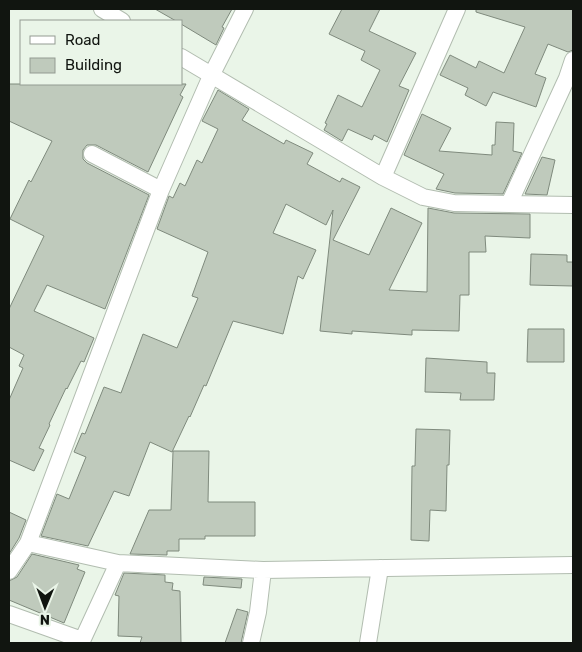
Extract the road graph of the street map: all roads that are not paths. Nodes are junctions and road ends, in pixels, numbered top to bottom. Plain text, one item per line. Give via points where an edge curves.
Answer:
1 (102, 9) edge
2 (245, 9) edge
3 (457, 9) edge
4 (120, 20) edge
5 (182, 59) edge
6 (573, 60) edge
7 (211, 76) junction
8 (92, 154) dead end
9 (383, 177) junction
10 (161, 190) junction
11 (509, 204) junction
12 (573, 205) edge
13 (28, 543) junction
14 (118, 563) junction
15 (573, 565) edge
16 (380, 568) junction
17 (263, 570) junction
18 (9, 571) edge
19 (9, 614) edge
20 (81, 642) edge
21 (250, 643) edge
22 (368, 643) edge

1 - 4 street
2 - 7 street
3 - 9 street
5 - 7 street
6 - 11 street
7 - 9 street
7 - 10 street
8 - 10 street
9 - 11 street via 423,197 454,203
10 - 13 street
11 - 12 street
13 - 14 street
13 - 18 street
14 - 17 street
14 - 20 street
15 - 16 street
16 - 17 street
16 - 22 street
17 - 21 street
19 - 20 street

